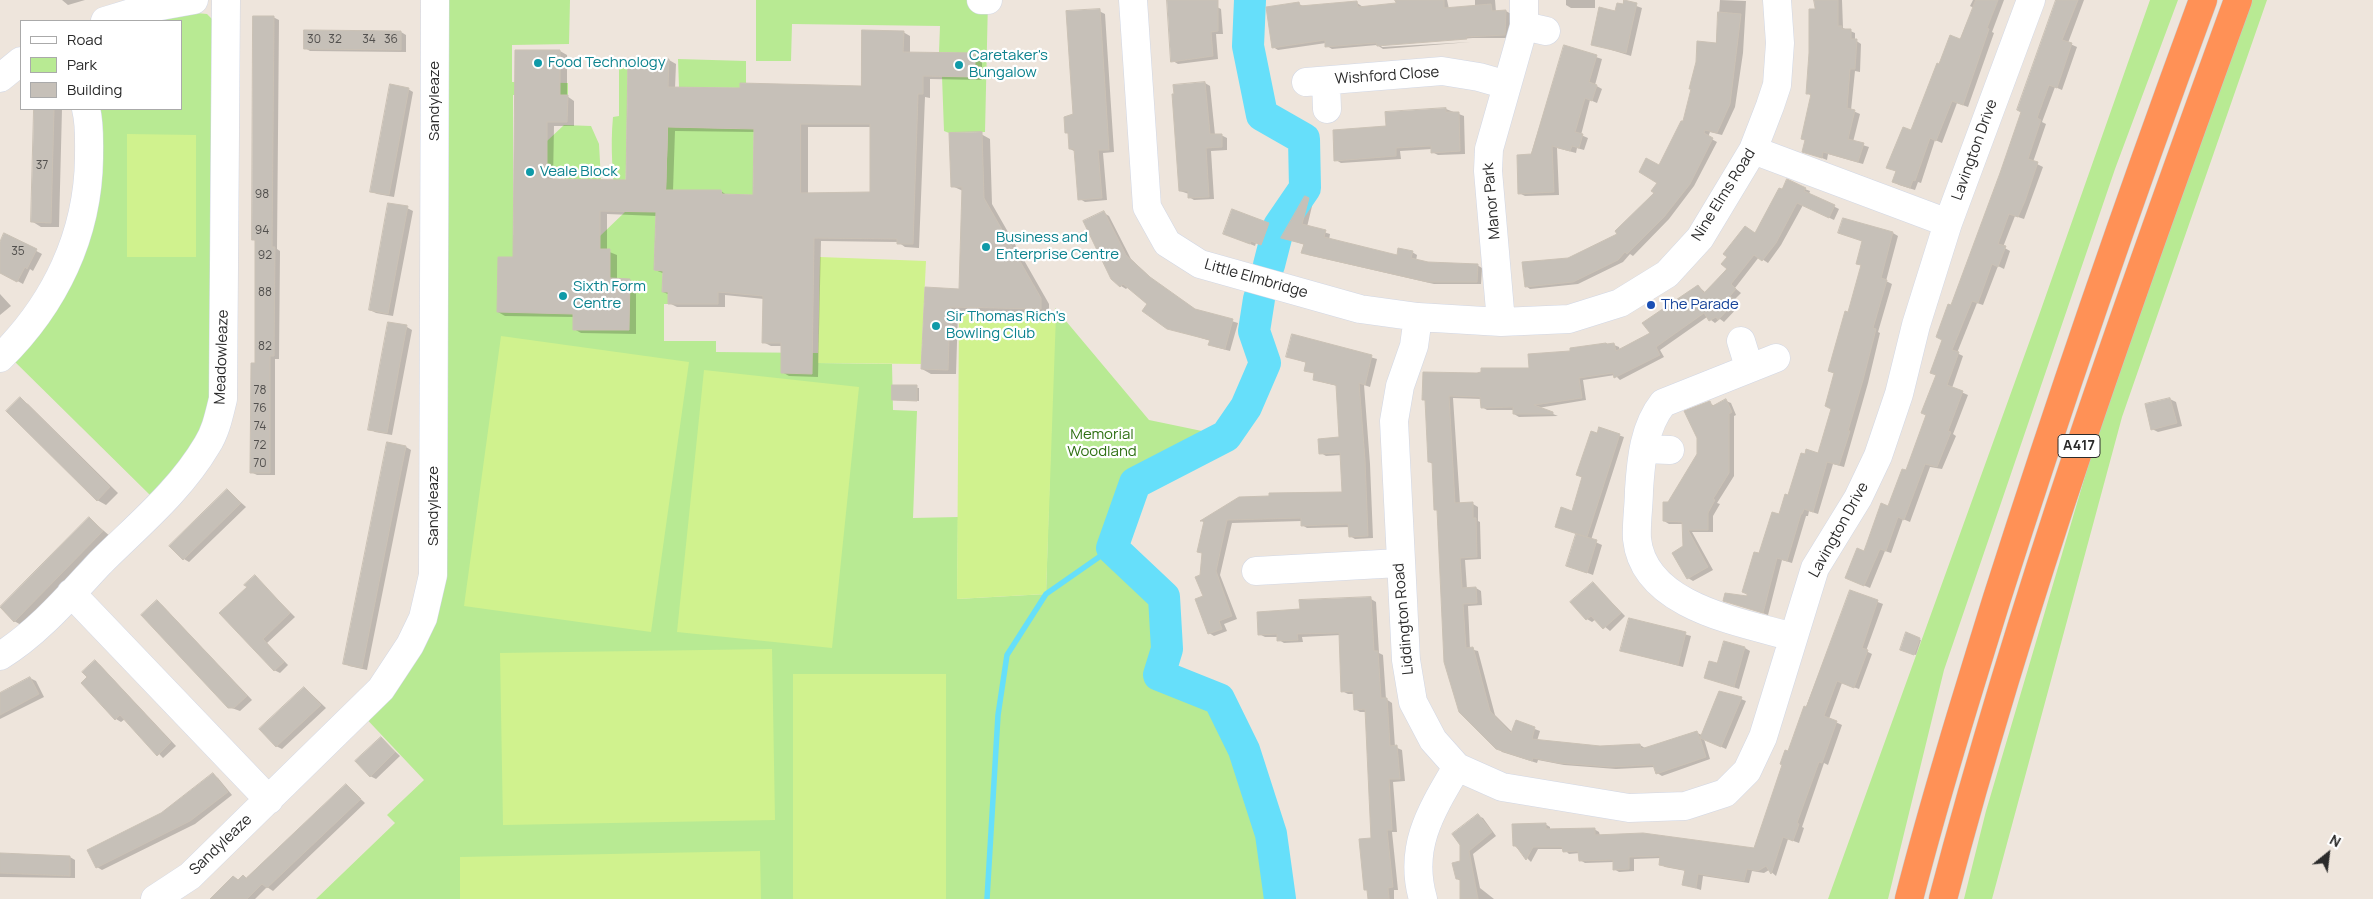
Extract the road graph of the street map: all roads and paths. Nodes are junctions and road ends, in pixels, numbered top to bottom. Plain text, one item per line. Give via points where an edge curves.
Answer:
1 (194, 0) edge
2 (226, 0) edge
3 (435, 0) edge
4 (981, 0) edge
5 (988, 0) edge
6 (1133, 0) edge
7 (1777, 0) edge
8 (2031, 0) edge
9 (2203, 0) edge
10 (2238, 0) edge
11 (1531, 19) edge
12 (108, 20) edge
13 (20, 62) edge
14 (0, 78) edge
15 (1508, 85) junction
16 (1327, 109) dead end
17 (86, 110) edge
18 (1753, 150) junction
19 (1948, 223) junction
20 (1418, 317) junction
21 (1501, 322) junction
22 (1741, 341) dead end
23 (0, 358) edge
24 (1776, 358) dead end
25 (1749, 368) junction
26 (1399, 563) junction
27 (1256, 573) dead end
28 (71, 593) junction
29 (1792, 637) junction
30 (0, 656) edge
31 (1458, 768) junction
32 (268, 800) junction
33 (155, 899) edge
34 (1423, 899) edge
35 (1909, 899) edge
36 (1943, 899) edge

1 - 12 street via 144,9
2 - 28 street, Meadowleaze via 223,399 217,425 185,478
3 - 32 street, Sandyleaze via 433,574 423,618 382,690
4 - 5 street
6 - 20 street, Little Elmbridge via 1147,207 1167,243 1200,264 1360,309
7 - 18 street, Nine Elms Road via 1780,44 1776,85
8 - 19 street, Lavington Drive
9 - 35 highway, A417 via 2024,512
10 - 36 highway, A417 via 2065,490 2008,670
11 - 15 street, Manor Park
13 - 14 street
15 - 16 street, Wishford Close via 1442,71 1316,82
15 - 21 street, Manor Park via 1489,149 1488,171
17 - 23 street via 88,184 74,249 37,315
18 - 19 street
18 - 21 street, Nine Elms Road via 1700,238 1667,274 1620,302 1589,314 1569,319
19 - 29 street, Lavington Drive via 1878,456 1858,498 1815,568
20 - 21 street, Nine Elms Road
20 - 26 street, Liddington Road via 1414,346 1400,386 1394,421
22 - 25 street
24 - 25 street
25 - 29 street via 1663,403 1653,416 1646,430 1657,450 1640,478 1637,540 1652,576 1672,594 1701,610
26 - 27 street
26 - 31 street, Liddington Road via 1406,660 1413,702 1432,740
28 - 30 street, Meadowleaze via 32,631
28 - 32 street
29 - 31 street, Lavington Drive via 1763,737 1747,771 1725,793 1686,806 1629,808 1502,787
31 - 34 street via 1431,812 1419,843 1418,884
32 - 33 street, Sandyleaze via 190,876

